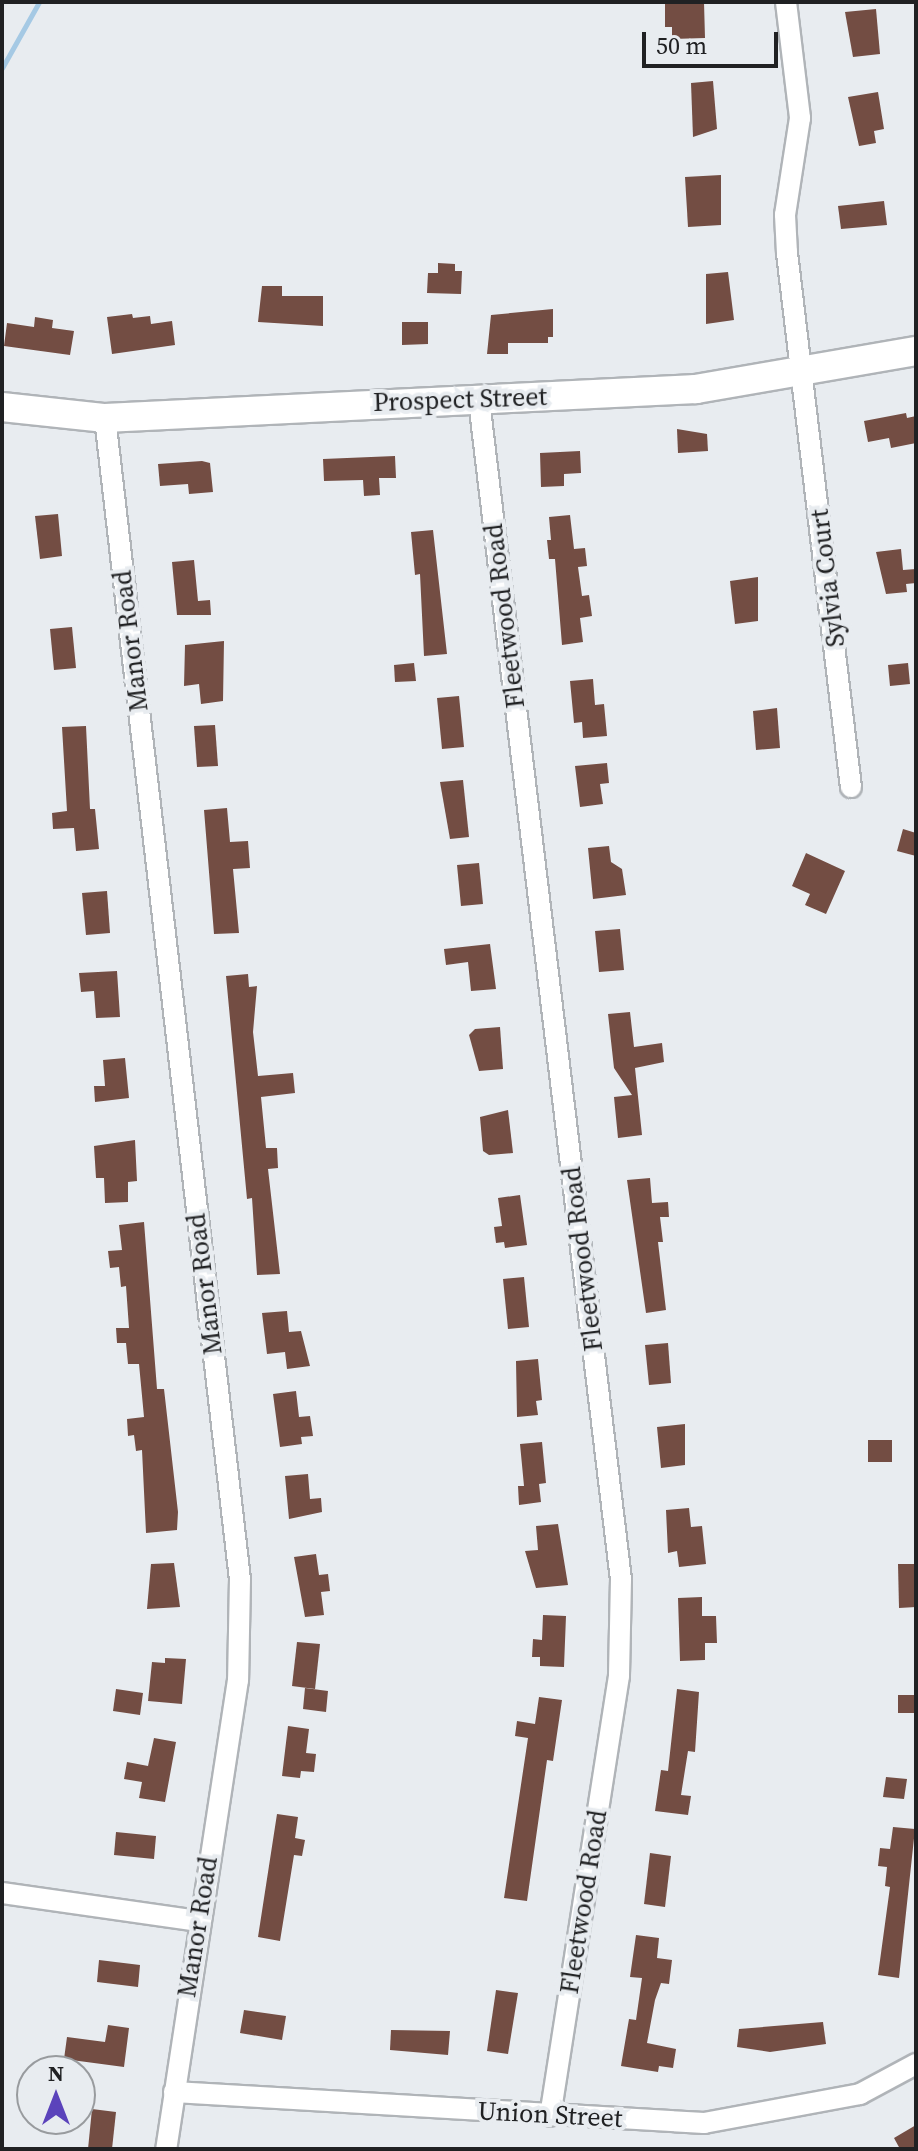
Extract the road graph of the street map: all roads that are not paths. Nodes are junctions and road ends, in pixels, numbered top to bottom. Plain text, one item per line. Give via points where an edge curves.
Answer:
1 (786, 2) edge
2 (916, 351) edge
3 (804, 369) junction
4 (479, 401) junction
5 (2, 407) edge
6 (105, 418) junction
7 (851, 787) dead end
8 (2, 1893) edge
9 (198, 1921) junction
10 (916, 2064) edge
11 (174, 2092) junction
12 (550, 2116) junction
13 (166, 2149) edge

1 - 3 street, Sylvia Court via 800,118 786,227
2 - 3 street, Prospect Street
3 - 4 street, Prospect Street via 696,389
3 - 7 street, Sylvia Court
4 - 6 street, Prospect Street
4 - 12 street, Fleetwood Road via 621,1579 619,1676
5 - 6 street, Prospect Street
6 - 9 street, Manor Road via 240,1579 238,1680
8 - 9 street
9 - 11 street, Manor Road
10 - 12 street, Union Street via 860,2094 704,2123
11 - 12 street, Union Street
11 - 13 street, Manor Road

